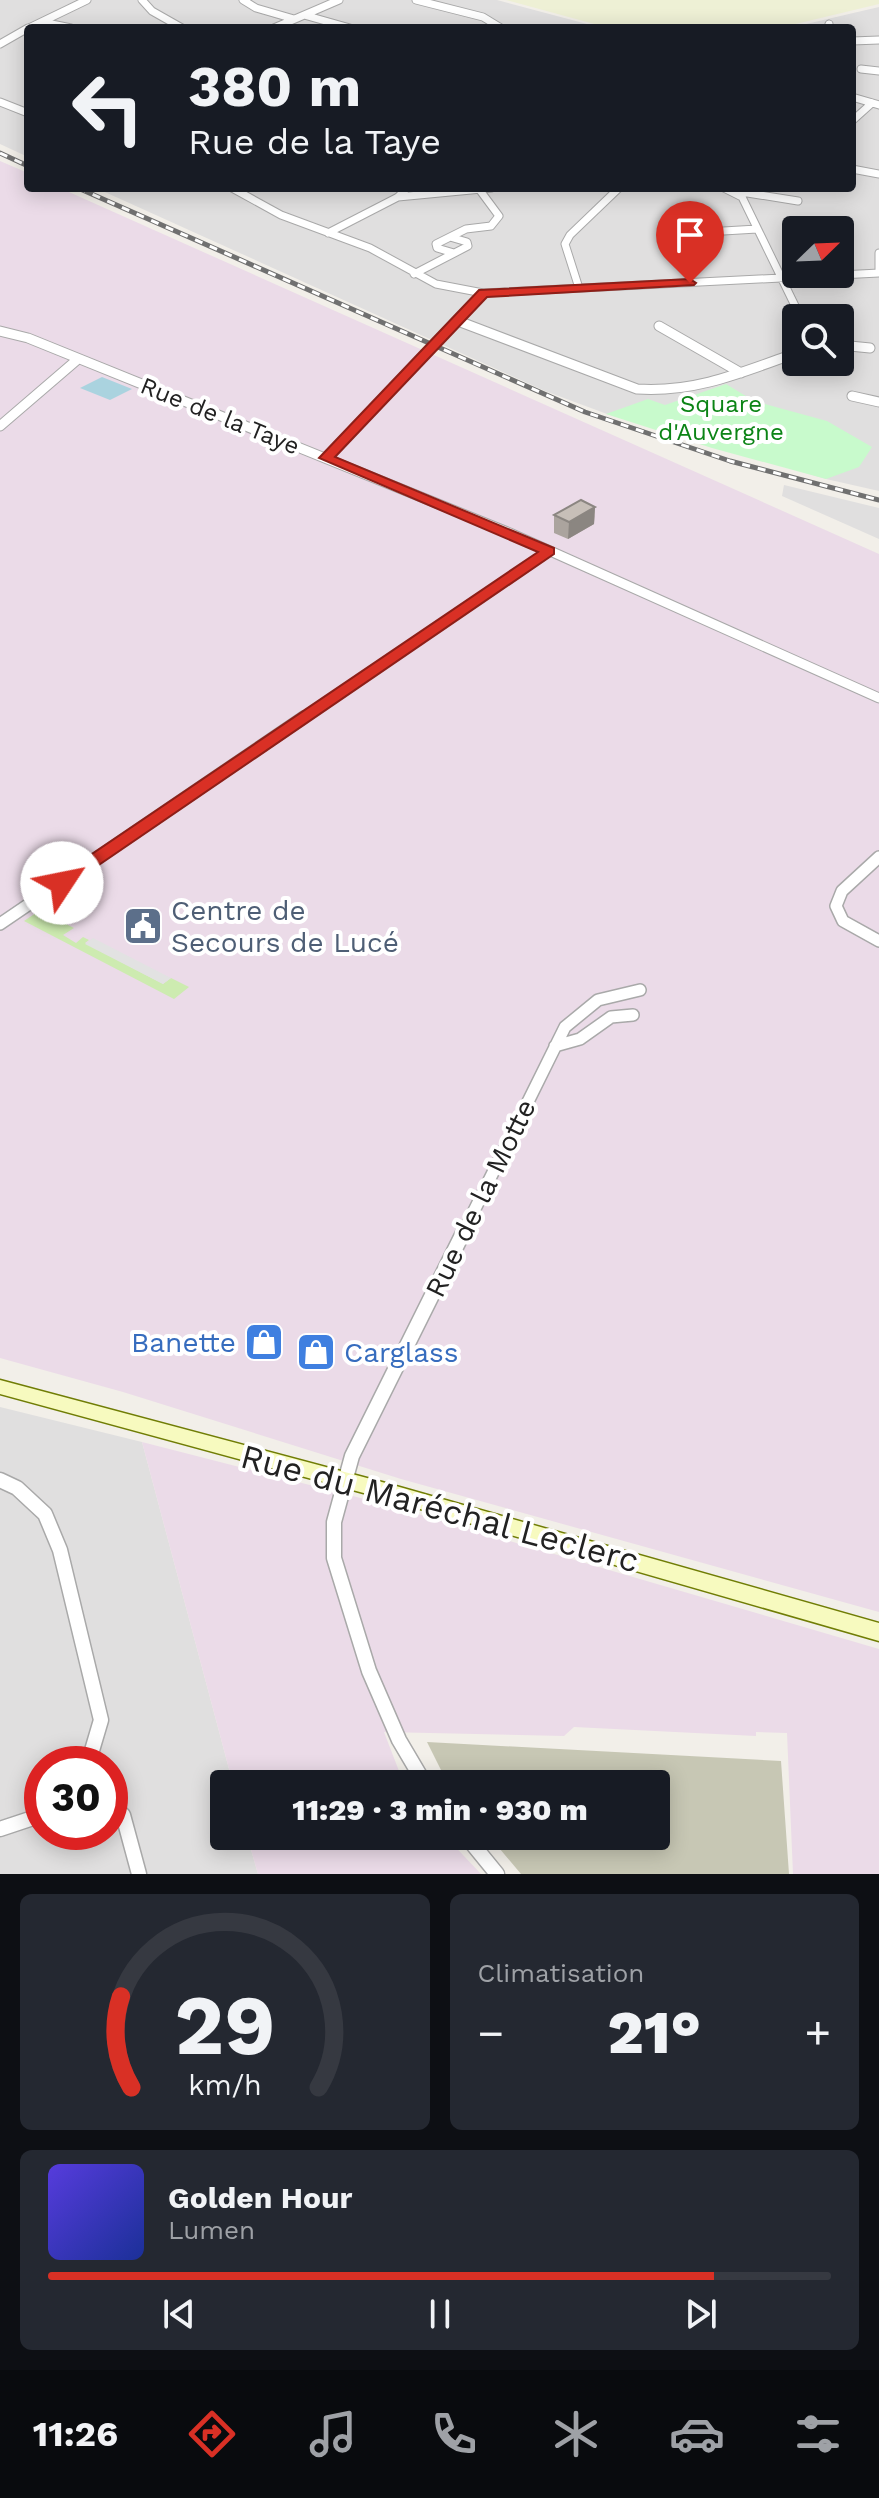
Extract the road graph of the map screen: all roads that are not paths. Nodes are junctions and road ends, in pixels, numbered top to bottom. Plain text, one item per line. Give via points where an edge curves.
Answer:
1 (87, 0) edge
2 (142, 0) edge
3 (243, 0) edge
4 (339, 0) edge
5 (416, 0) edge
6 (303, 15) junction
7 (295, 19) junction
8 (42, 22) junction
9 (37, 24) edge
10 (52, 24) edge
11 (175, 24) edge
12 (283, 24) edge
13 (336, 24) edge
14 (494, 24) edge
15 (24, 30) edge
16 (0, 36) edge
17 (9, 38) junction
18 (879, 40) edge
19 (856, 41) edge
20 (0, 44) edge
21 (861, 69) dead end
22 (879, 71) edge
23 (856, 98) edge
24 (0, 102) edge
25 (876, 104) edge
26 (24, 111) edge
27 (856, 118) edge
28 (856, 170) edge
29 (879, 174) edge
30 (239, 192) edge
31 (403, 192) edge
32 (449, 192) edge
33 (481, 192) edge
34 (615, 192) edge
35 (735, 192) edge
36 (740, 192) edge
37 (398, 197) junction
38 (798, 201) dead end
39 (757, 229) junction
40 (328, 233) junction
41 (690, 233) dead end
42 (450, 237) junction
43 (454, 253) junction
44 (879, 253) edge
45 (879, 273) edge
46 (414, 274) junction
47 (854, 274) edge
48 (782, 277) joint
49 (579, 288) junction
50 (483, 293) junction
51 (458, 321) junction
52 (659, 326) dead end
53 (0, 331) edge
54 (854, 346) edge
55 (870, 348) dead end
56 (782, 358) edge
57 (78, 359) junction
58 (741, 373) junction
59 (852, 396) dead end
60 (879, 402) edge
61 (0, 426) edge
62 (326, 458) junction
63 (549, 551) junction
64 (879, 698) edge
65 (879, 857) edge
66 (0, 924) edge
67 (879, 941) edge
68 (640, 990) dead end
69 (633, 1015) dead end
70 (555, 1046) junction
71 (0, 1387) edge
72 (0, 1480) edge
73 (342, 1480) junction
74 (879, 1632) edge
75 (93, 1746) edge
76 (415, 1770) edge
77 (24, 1821) edge
78 (0, 1829) edge
79 (128, 1833) edge
80 (477, 1850) edge
81 (139, 1874) edge
82 (497, 1874) edge

1 - 8 street
2 - 11 street
3 - 7 street
4 - 6 street
5 - 14 street
6 - 7 street
6 - 13 street
7 - 12 street
8 - 9 street
8 - 10 street
15 - 17 street
16 - 17 street
17 - 20 street
18 - 19 street
21 - 22 street
23 - 25 street
24 - 26 street
25 - 27 street
28 - 29 street
30 - 40 street
31 - 37 street
32 - 37 street
33 - 42 street via 499,216 491,226
34 - 49 street via 565,244
35 - 39 street
36 - 38 street
37 - 40 street
39 - 41 street
39 - 48 street
40 - 46 street via 370,248
42 - 43 street via 436,244
42 - 43 street via 468,246
43 - 46 street
44 - 45 street
45 - 47 street
46 - 50 street
48 - 49 street
49 - 50 street
50 - 51 street
51 - 58 street via 637,389 677,393
51 - 62 street
52 - 58 street
53 - 57 street, Rue de la Taye
54 - 55 street
56 - 58 street
57 - 61 street
57 - 62 street, Rue de la Taye
59 - 60 street
62 - 63 street, Rue de la Taye
63 - 64 street, Rue de la Taye
63 - 66 street
65 - 67 street via 842,891 836,906 843,921
68 - 70 street, Rue de la Motte via 623,990 590,1003 565,1027
69 - 70 street via 611,1017 580,1039
70 - 73 street, Rue de la Motte
71 - 73 main road, Rue du Maréchal Leclerc
72 - 75 street via 45,1514 60,1550 101,1720
73 - 74 main road, Rue du Maréchal Leclerc
73 - 76 street, Rue de la Motte via 333,1547 381,1704
77 - 78 street
79 - 81 street
80 - 82 street

